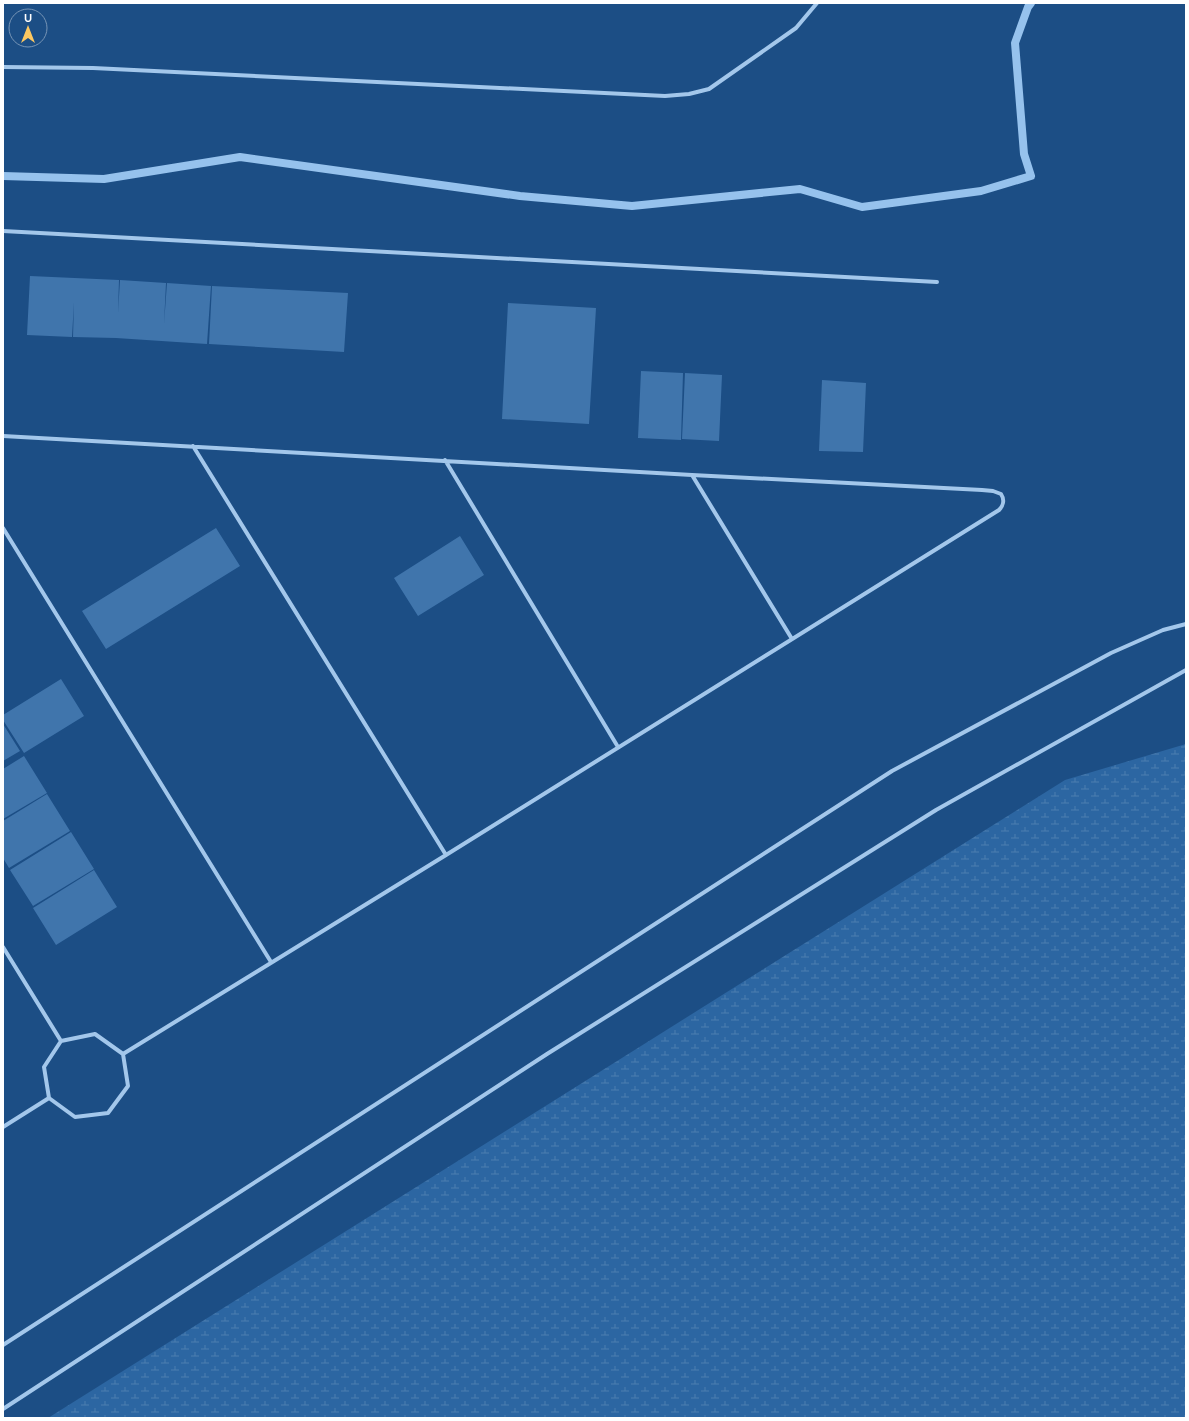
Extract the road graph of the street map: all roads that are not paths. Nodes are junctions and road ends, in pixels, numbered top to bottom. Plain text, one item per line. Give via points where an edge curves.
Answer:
1 (817, 3) edge
2 (3, 66) edge
3 (3, 231) edge
4 (937, 282) dead end
5 (3, 436) edge
6 (193, 446) junction
7 (445, 460) junction
8 (692, 475) junction
9 (3, 528) edge
10 (1186, 624) edge
11 (792, 639) junction
12 (1186, 670) edge
13 (618, 747) junction
14 (446, 855) junction
15 (3, 947) edge
16 (271, 962) junction
17 (61, 1041) junction
18 (123, 1054) junction
19 (49, 1098) junction
20 (3, 1127) edge
21 (3, 1346) edge
22 (3, 1409) edge

1 - 2 street via 796,28 709,89 665,96 109,68
3 - 4 street
5 - 6 street
6 - 7 street
6 - 14 street
7 - 8 street
7 - 13 street
8 - 11 street
8 - 11 street via 982,490 996,492 1002,496 1003,504 999,510
9 - 16 street
10 - 21 street via 1163,630 1111,653 892,771
11 - 13 street
12 - 22 street via 936,810 547,1054
13 - 14 street
14 - 16 street
15 - 17 street
16 - 18 street
17 - 18 street via 95,1034
17 - 19 street via 44,1067
18 - 19 street via 128,1086 108,1113 75,1117
19 - 20 street

